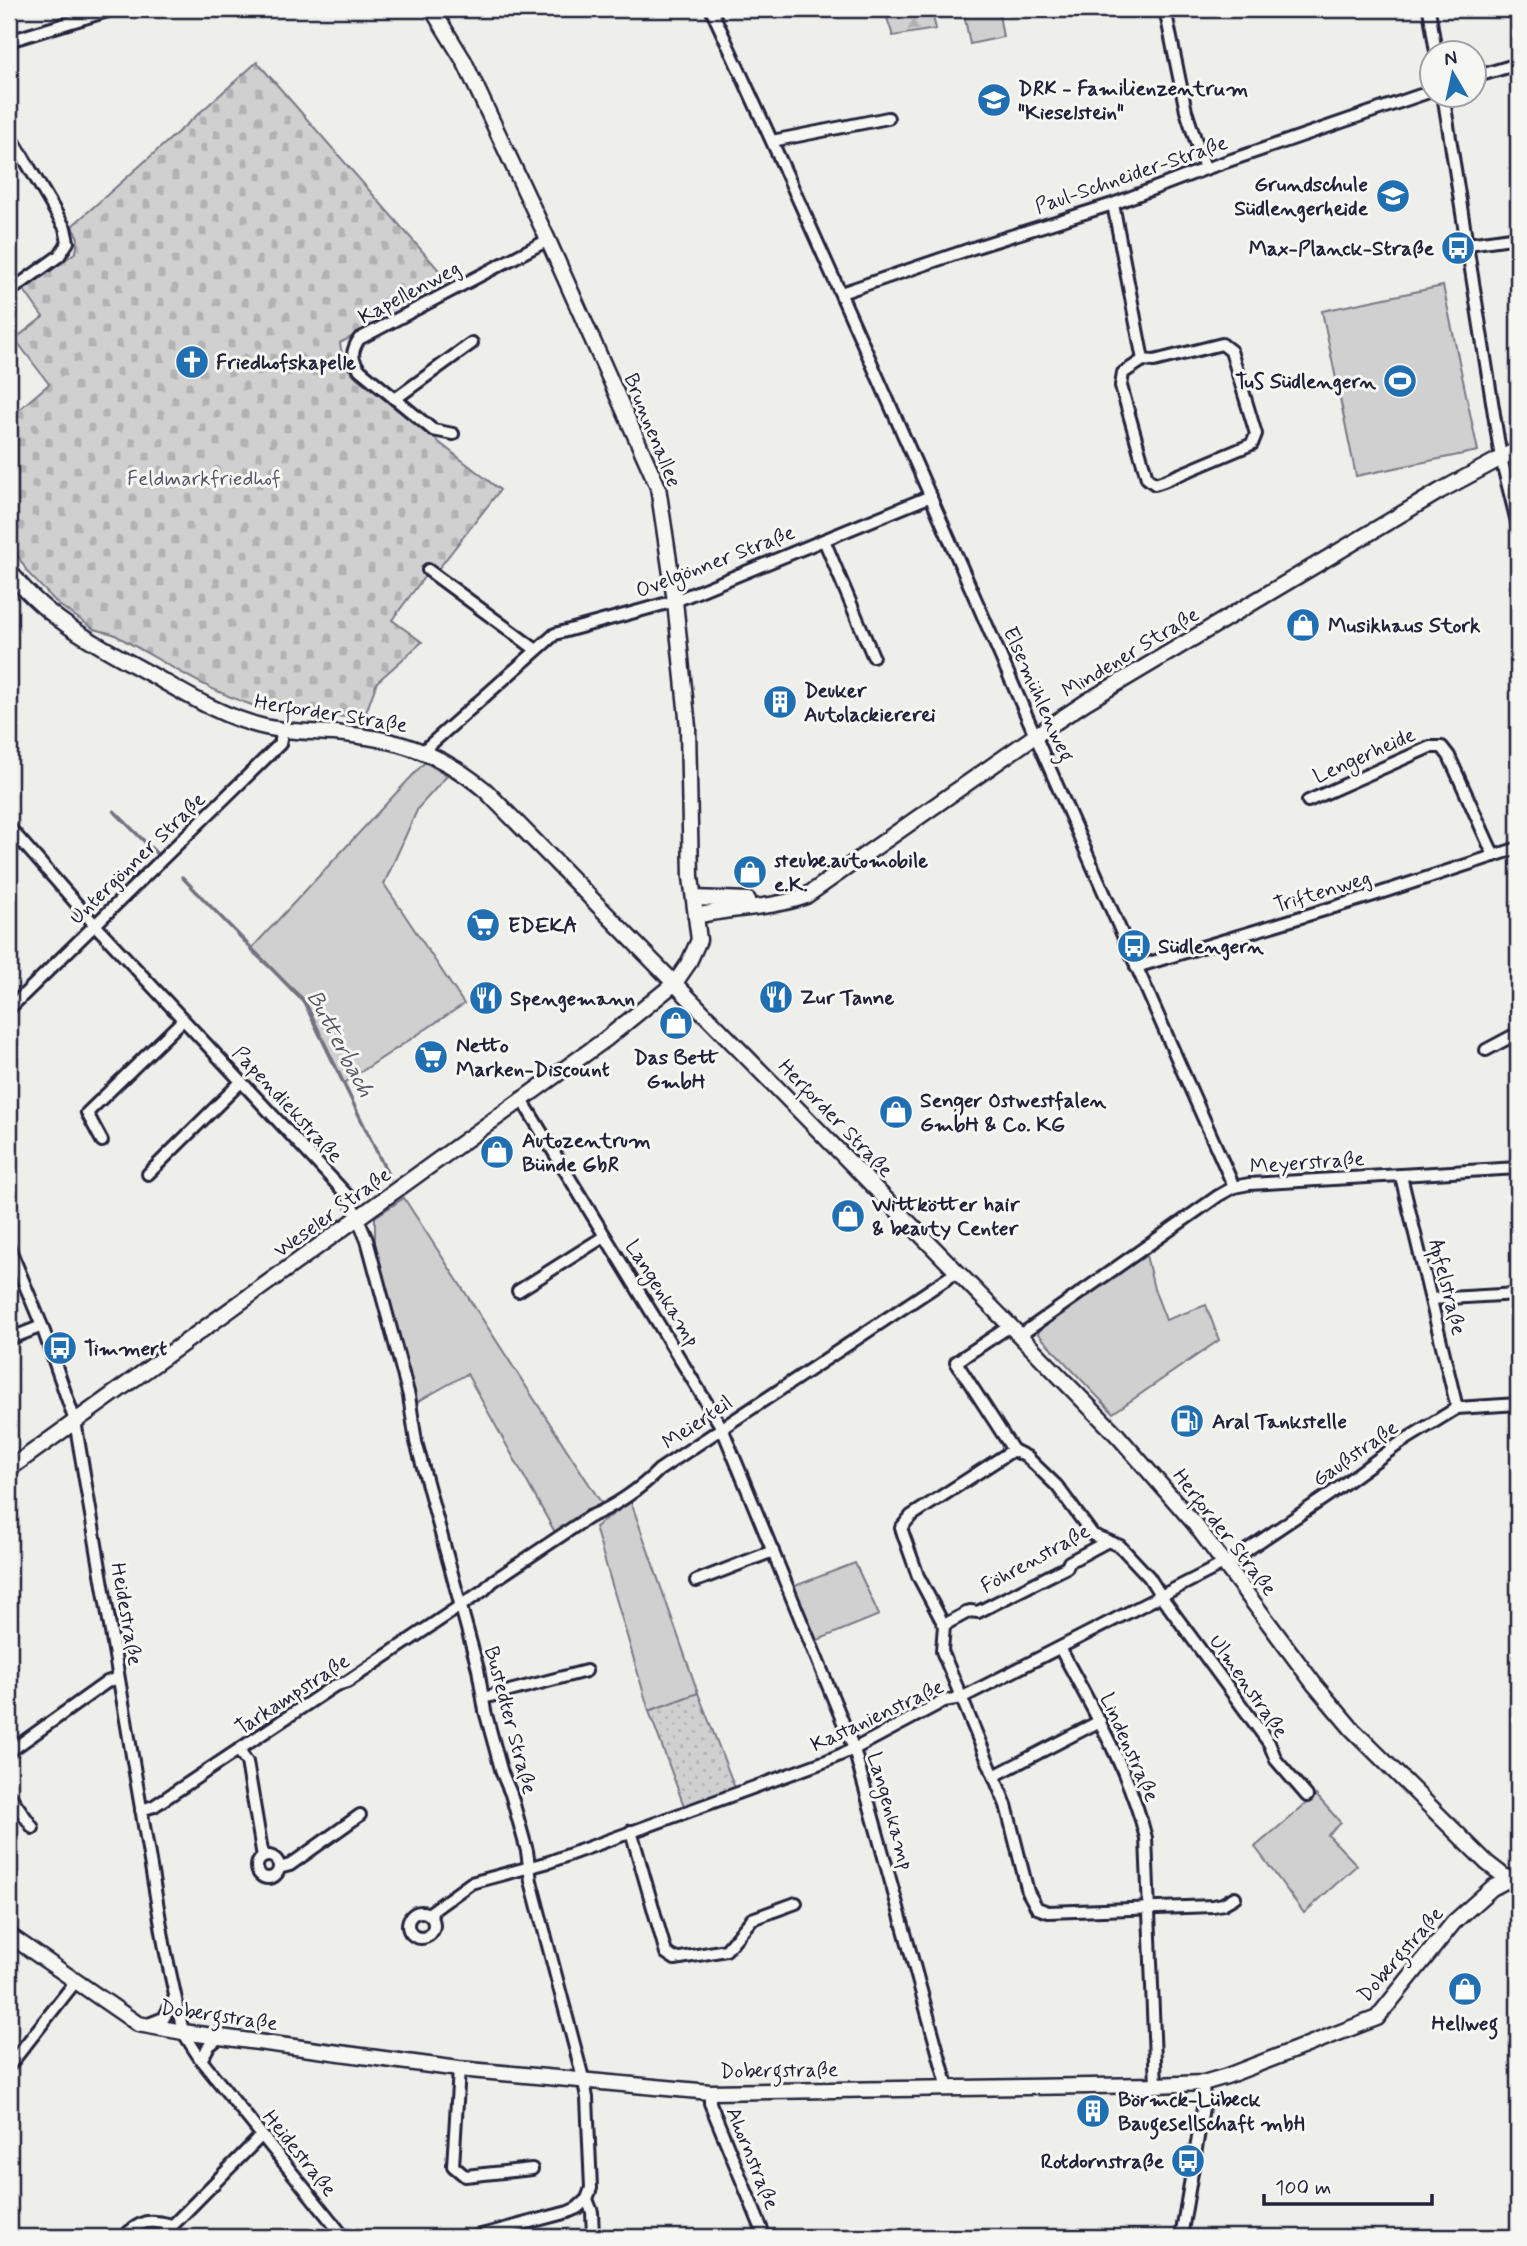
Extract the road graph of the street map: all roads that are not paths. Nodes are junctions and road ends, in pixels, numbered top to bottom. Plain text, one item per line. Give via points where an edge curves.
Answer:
1 (114, 9) edge
2 (432, 9) edge
3 (711, 9) edge
4 (1165, 9) edge
5 (1429, 9) edge
6 (1434, 38) edge
7 (9, 41) edge
8 (1518, 64) edge
9 (1488, 73) edge
10 (1418, 96) edge
11 (1445, 108) edge
12 (888, 118) dead end
13 (9, 132) edge
14 (772, 141) junction
15 (1205, 169) junction
16 (1113, 204) junction
17 (1518, 237) edge
18 (548, 240) junction
19 (1468, 244) junction
20 (9, 292) edge
21 (841, 293) junction
22 (472, 343) dead end
23 (1143, 360) junction
24 (395, 399) junction
25 (453, 434) dead end
26 (1518, 449) edge
27 (1501, 458) junction
28 (931, 496) junction
29 (1518, 526) edge
30 (824, 540) junction
31 (428, 570) dead end
32 (11, 579) edge
33 (675, 601) junction
34 (535, 649) junction
35 (873, 656) dead end
36 (283, 730) junction
37 (1036, 735) junction
38 (424, 751) junction
39 (1308, 801) dead end
40 (9, 827) edge
41 (1518, 848) edge
42 (1494, 856) junction
43 (694, 898) junction
44 (774, 905) junction
45 (696, 916) junction
46 (96, 926) junction
47 (1136, 967) junction
48 (674, 983) junction
49 (9, 1009) edge
50 (183, 1020) junction
51 (1518, 1033) edge
52 (1486, 1050) dead end
53 (242, 1082) junction
54 (522, 1100) junction
55 (102, 1141) dead end
56 (1518, 1168) edge
57 (148, 1174) dead end
58 (1401, 1176) junction
59 (1234, 1188) junction
60 (358, 1219) junction
61 (606, 1236) junction
62 (9, 1247) edge
63 (957, 1272) junction
64 (518, 1290) dead end
65 (1518, 1294) edge
66 (1431, 1299) junction
67 (42, 1326) junction
68 (1014, 1331) junction
69 (9, 1339) edge
70 (1518, 1404) edge
71 (1457, 1408) junction
72 (75, 1421) junction
73 (722, 1428) junction
74 (1013, 1450) junction
75 (9, 1469) edge
76 (1108, 1541) junction
77 (773, 1551) junction
78 (1224, 1563) junction
79 (696, 1581) dead end
80 (1161, 1596) junction
81 (460, 1605) junction
82 (944, 1625) junction
83 (1060, 1648) junction
84 (586, 1671) dead end
85 (118, 1678) junction
86 (483, 1698) junction
87 (961, 1698) junction
88 (1100, 1721) junction
89 (854, 1749) junction
90 (239, 1751) junction
91 (9, 1752) edge
92 (994, 1776) junction
93 (9, 1794) edge
94 (1307, 1796) dead end
95 (141, 1810) junction
96 (360, 1815) dead end
97 (33, 1828) dead end
98 (631, 1830) junction
99 (263, 1857) junction
100 (531, 1867) junction
101 (279, 1868) junction
102 (1516, 1880) edge
103 (1235, 1897) dead end
104 (796, 1903) dead end
105 (1150, 1909) junction
106 (428, 1914) dead end
107 (9, 1935) edge
108 (76, 1981) junction
109 (176, 1997) junction
110 (144, 2025) junction
111 (183, 2032) junction
112 (220, 2037) junction
113 (201, 2060) junction
114 (9, 2066) edge
115 (459, 2069) junction
116 (584, 2082) junction
117 (1203, 2083) junction
118 (1156, 2085) junction
119 (948, 2088) junction
120 (710, 2092) junction
121 (261, 2136) junction
122 (532, 2169) dead end
123 (587, 2199) junction
124 (173, 2225) junction
125 (593, 2235) dead end
126 (123, 2237) edge
127 (161, 2237) edge
128 (344, 2237) edge
129 (474, 2237) edge
130 (765, 2237) edge
131 (1181, 2237) edge

1 - 7 street
2 - 18 street, Brunnenallee via 464,61
3 - 14 street, Elsemühlenweg
4 - 15 street via 1186,111
5 - 6 street
8 - 9 street
10 - 15 street, Paul-Schneider-Straße
11 - 19 street
12 - 14 street
13 - 20 street via 65,228 68,242 59,256
14 - 21 street, Elsemühlenweg
15 - 16 street, Paul-Schneider-Straße
16 - 21 street, Paul-Schneider-Straße
16 - 23 street
17 - 19 street
18 - 24 street, Kapellenweg via 359,340 352,350 353,360
18 - 33 street, Brunnenallee via 658,487
19 - 27 street
21 - 28 street, Elsemühlenweg
22 - 24 street
23 - 23 street via 1124,373 1121,386 1147,478 1155,484 1252,444 1256,434 1231,351 1222,344
24 - 25 street, Kapellenweg via 433,430
26 - 27 street, Mindener Straße
27 - 29 street
27 - 37 street, Mindener Straße
28 - 30 street, Ovelgönner Straße
28 - 37 street, Elsemühlenweg
30 - 33 street, Ovelgönner Straße
30 - 35 street
31 - 34 street
32 - 36 street, Herforder Straße via 85,637 208,706 249,723
33 - 34 street, Ovelgönner Straße via 555,634
33 - 43 street, Brunnenallee via 688,727
34 - 38 street, Ovelgönner Straße
36 - 38 street, Herforder Straße via 383,739
36 - 46 street, Untergönner Straße via 281,744
37 - 44 street, Mindener Straße via 806,896
37 - 47 street, Elsemühlenweg
38 - 48 street, Herforder Straße via 485,790
39 - 42 street, Lengerheide via 1430,747 1442,747
40 - 46 street, Papendiekstraße
41 - 42 street, Triftenweg
42 - 47 street, Triftenweg
43 - 44 street, Mindener Straße
43 - 45 street, Brunnenallee
44 - 45 street, Mindener Straße
45 - 48 street, Brunnenallee via 699,940
46 - 49 street, Untergönner Straße
46 - 50 street, Papendiekstraße
47 - 59 street, Elsemühlenweg
48 - 54 street, Weseler Straße
48 - 63 street, Herforder Straße
50 - 53 street, Papendiekstraße
50 - 55 street via 87,1113
51 - 52 street
53 - 57 street
53 - 60 street, Papendiekstraße via 348,1196
54 - 60 street, Weseler Straße
54 - 61 street, Langenkamp
56 - 58 street, Meyerstraße
58 - 59 street, Meyerstraße
58 - 66 street, Apfelstraße
59 - 68 street, Meyerstraße
60 - 72 street, Weseler Straße
60 - 81 street, Bustedter Straße via 409,1396 416,1442
61 - 64 street
61 - 73 street, Langenkamp
62 - 67 street, Heidestraße
63 - 68 street, Herforder Straße
63 - 73 street, Meierteil
65 - 66 street
66 - 71 street, Apfelstraße
67 - 69 street
67 - 72 street, Heidestraße
68 - 74 street, Föhrenstraße via 956,1363
68 - 78 street, Herforder Straße via 1154,1474
70 - 71 street, Gaußstraße
71 - 78 street, Gaußstraße
72 - 75 street, Weseler Straße
72 - 85 street, Heidestraße
73 - 77 street, Langenkamp
73 - 81 street, Meierteil
74 - 76 street, Föhrenstraße via 1057,1486 1093,1535
74 - 82 street via 911,1516 901,1528 918,1576
76 - 80 street, Föhrenstraße via 1135,1561
76 - 82 street, Föhrenstraße via 1067,1567
77 - 79 street
77 - 89 street, Langenkamp
78 - 80 street, Kastanienstraße
78 - 102 street, Herforder Straße via 1352,1730 1487,1863
80 - 83 street, Kastanienstraße
80 - 94 street, Ulmenstraße via 1269,1743 1276,1760
81 - 86 street, Bustedter Straße
81 - 90 street, Tarkampstraße
82 - 87 street via 942,1651
83 - 87 street, Kastanienstraße
83 - 88 street, Lindenstraße
84 - 86 street
85 - 91 street
85 - 95 street, Heidestraße
86 - 100 street, Bustedter Straße
87 - 89 street, Kastanienstraße via 944,1701
87 - 92 street
88 - 92 street
88 - 105 street, Lindenstraße via 1139,1809 1146,1838
89 - 98 street, Kastanienstraße
89 - 119 street, Langenkamp
90 - 95 street, Tarkampstraße
90 - 99 street via 247,1762
92 - 105 street via 1028,1892 1037,1908 1048,1912
93 - 97 street
95 - 109 street, Heidestraße
96 - 101 street via 290,1865
98 - 100 street, Kastanienstraße
98 - 104 street via 666,1953 675,1959 726,1950 752,1920
99 - 101 street via 273,1857
99 - 101 street via 257,1866 262,1876 273,1877
100 - 106 street, Kastanienstraße via 471,1883
100 - 116 street, Bustedter Straße
102 - 117 street, Dobergstraße via 1492,1888 1454,1922 1377,2018
103 - 105 street via 1223,1905
105 - 118 street, Lindenstraße
107 - 108 street, Dobergstraße
108 - 110 street, Dobergstraße
108 - 114 street
109 - 110 street via 164,2018
109 - 111 street, Heidestraße
110 - 111 street, Dobergstraße
111 - 112 street, Dobergstraße
111 - 113 street, Heidestraße
112 - 113 street
112 - 115 street, Dobergstraße
113 - 121 street, Heidestraße
115 - 116 street, Dobergstraße
115 - 122 street via 453,2166 465,2176
116 - 120 street, Dobergstraße
116 - 123 street, Bustedter Straße via 591,2188
117 - 118 street, Dobergstraße
117 - 131 street via 1204,2102
118 - 119 street, Dobergstraße
119 - 120 street, Dobergstraße
120 - 130 street, Ahornstraße via 710,2103
121 - 124 street
121 - 128 street, Heidestraße
123 - 125 street, Bustedter Straße
123 - 129 street via 568,2212
124 - 126 street via 140,2222
124 - 127 street

